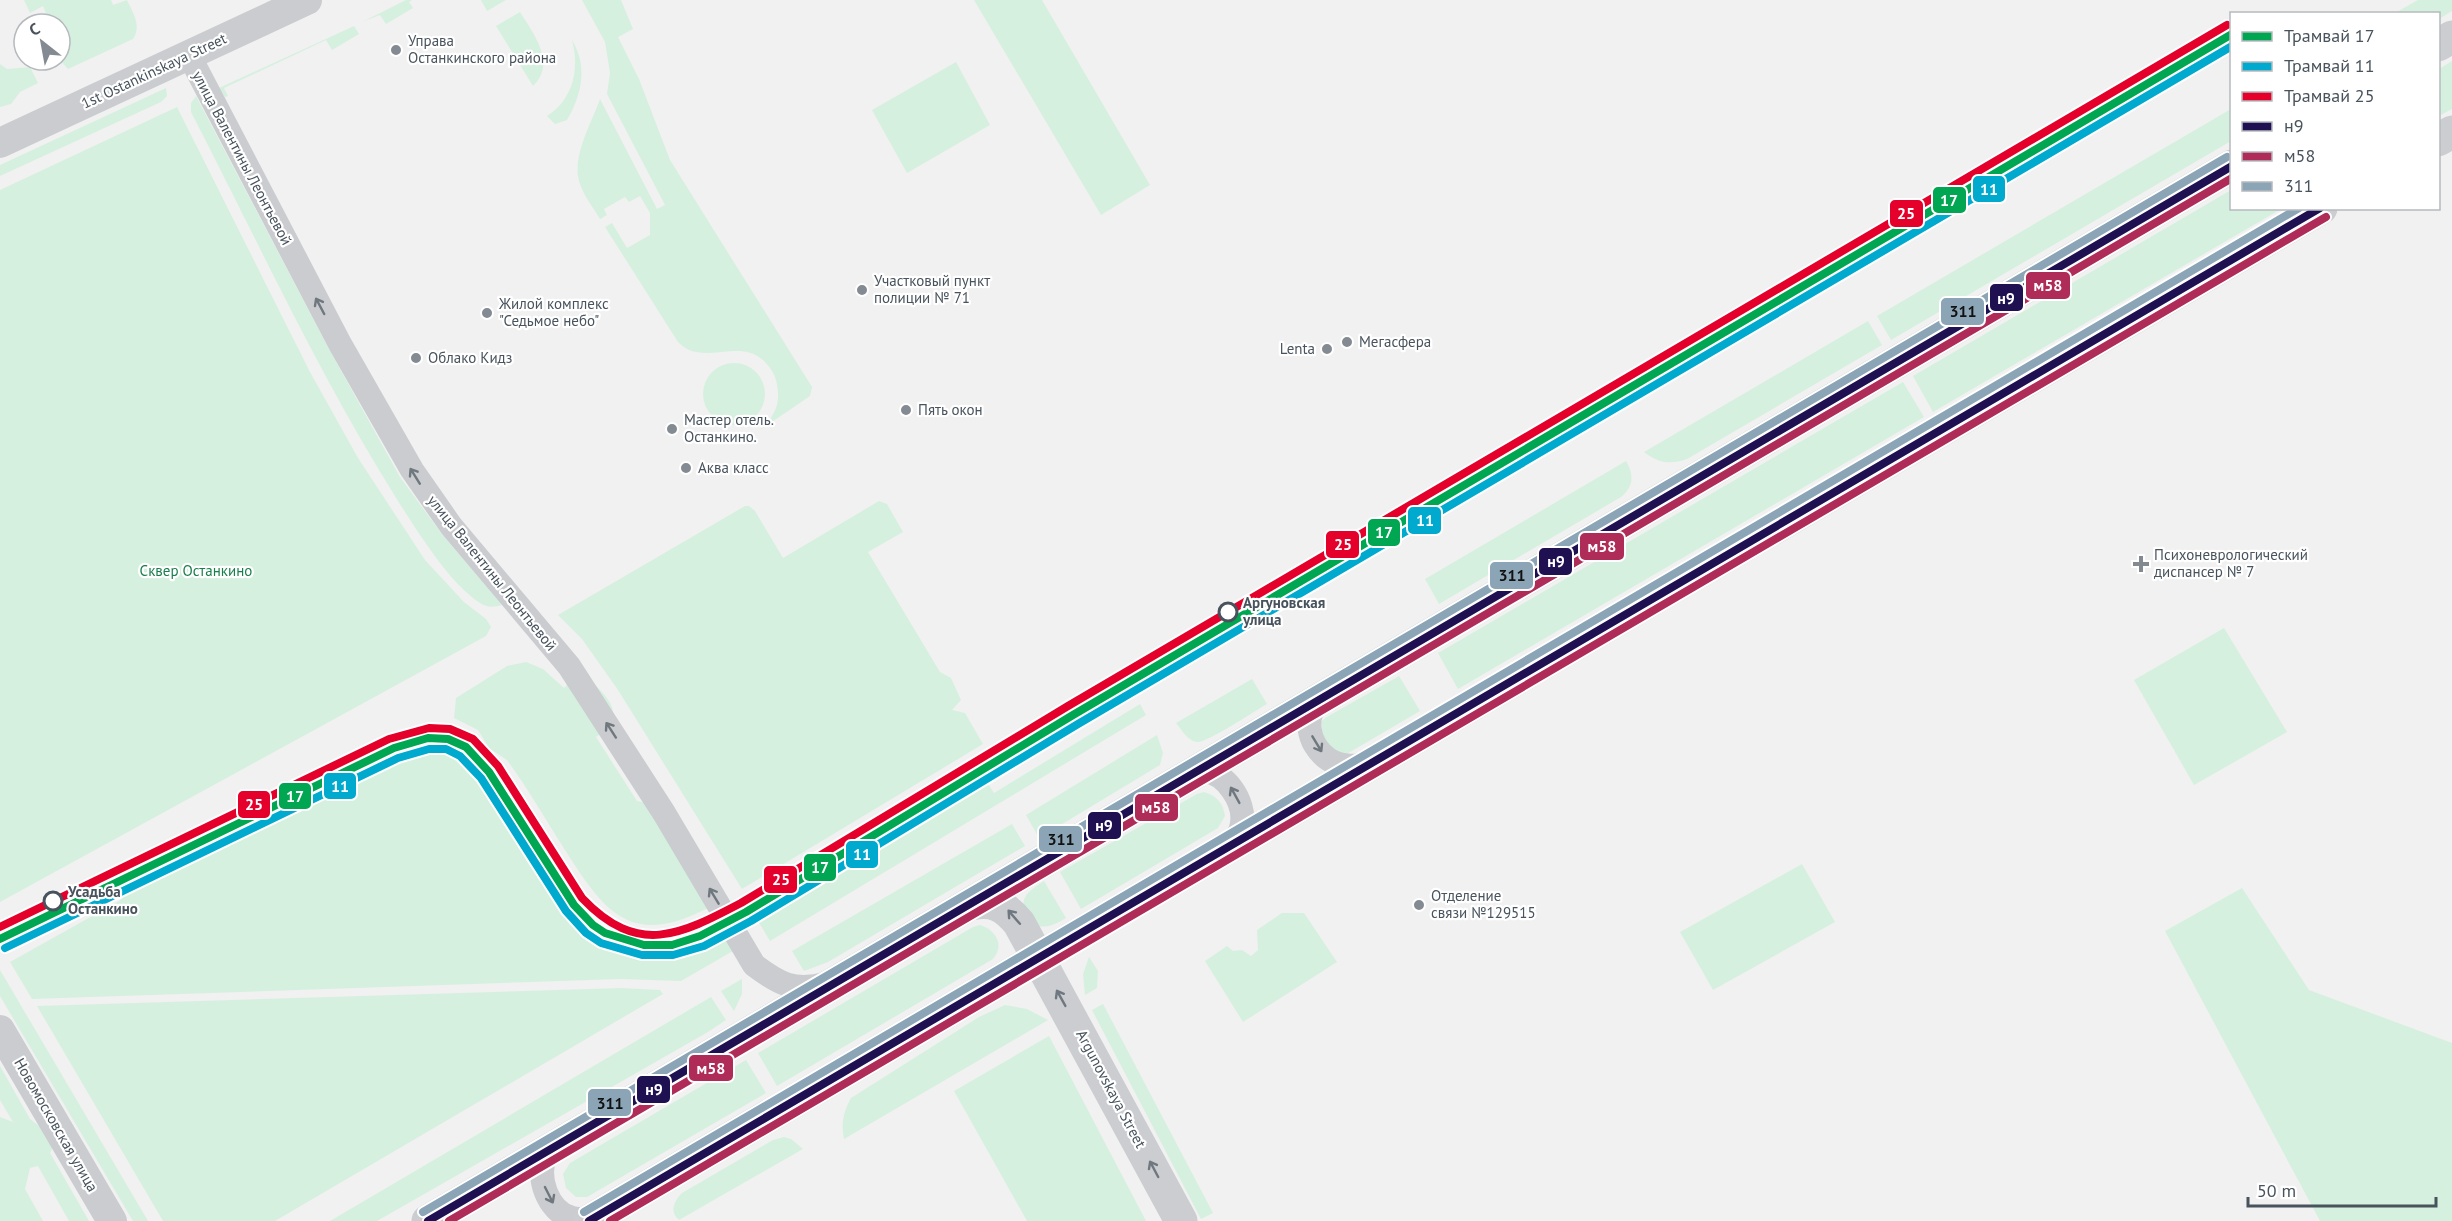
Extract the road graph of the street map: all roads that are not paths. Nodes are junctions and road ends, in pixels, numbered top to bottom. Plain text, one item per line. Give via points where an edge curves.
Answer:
1 (307, 0) edge
2 (189, 55) junction
3 (0, 143) edge
4 (2230, 167) edge
5 (2318, 210) edge
6 (1327, 695) junction
7 (1369, 765) junction
8 (1181, 779) junction
9 (1227, 847) junction
10 (971, 904) junction
11 (1039, 958) junction
12 (840, 980) junction
13 (0, 1030) edge
14 (559, 1144) junction
15 (594, 1218) edge
16 (112, 1221) edge
17 (429, 1221) edge
18 (456, 1221) edge
19 (1181, 1221) edge

1 - 2 street, 1st Ostankinskaya Street
2 - 3 street, 1st Ostankinskaya Street
12 -> 2 street, улица Валентины Леонтьевой via 813,987 791,987 754,964 580,682 451,526 412,470 339,344
4 - 6 main road
5 - 7 main road
6 -> 7 street via 1309,714 1316,744 1327,759 1341,765
6 - 8 main road
7 - 9 main road
9 -> 8 street via 1237,837 1242,823 1236,794 1214,774 1202,771
8 - 10 main road
9 - 11 main road
11 -> 10 main road, Argunovskaya Street via 1009,910 996,903
10 - 12 main road
11 - 15 main road
19 -> 11 main road, Argunovskaya Street
12 - 14 main road
13 - 16 street, Новомосковская улица
14 -> 15 street via 547,1154 542,1169 549,1199 570,1218
14 - 17 main road
17 - 18 street

